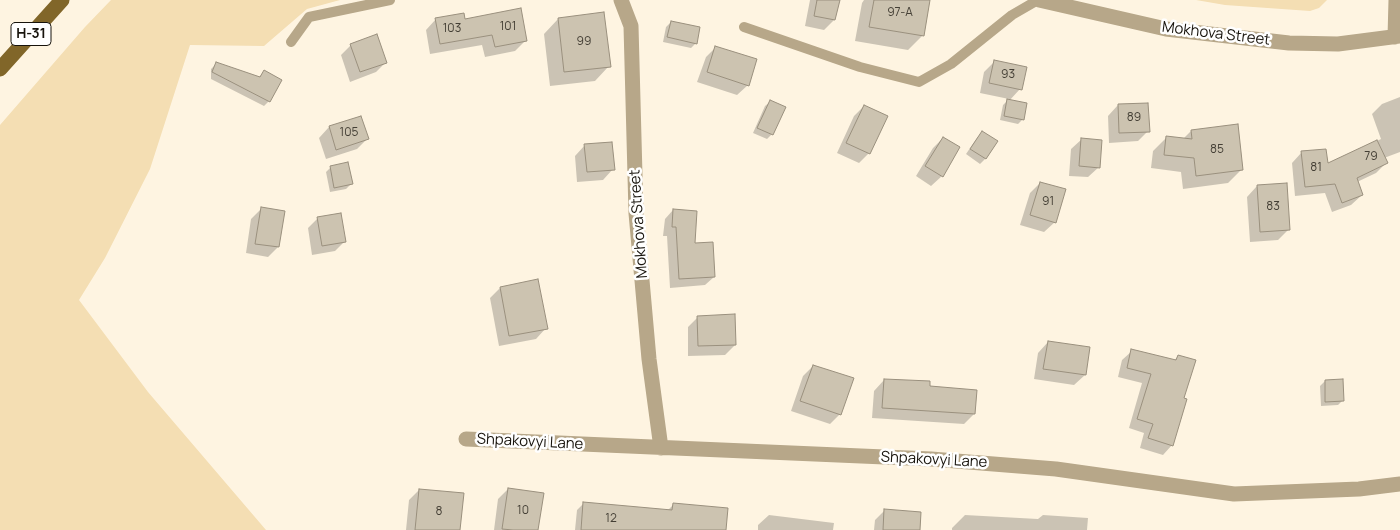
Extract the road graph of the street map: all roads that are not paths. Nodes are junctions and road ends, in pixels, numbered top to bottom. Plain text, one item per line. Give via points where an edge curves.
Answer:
1 (62, 0) edge
2 (390, 0) edge
3 (621, 0) edge
4 (1038, 0) edge
5 (1396, 0) edge
6 (744, 27) dead end
7 (1398, 37) edge
8 (291, 42) dead end
9 (0, 68) edge
10 (466, 439) dead end
11 (661, 448) junction
12 (1400, 484) edge

1 - 9 main road, Н-31
2 - 8 lane via 310,17
3 - 11 street, Mokhova Street via 631,26 636,213 649,359
4 - 6 lane via 1012,15 951,64 919,82 860,67
4 - 7 street, Mokhova Street via 1166,28 1289,43 1338,44
5 - 7 street, Mokhova Street
10 - 11 street, Shpakovyi Lane
11 - 12 street, Shpakovyi Lane via 1027,466 1234,494 1360,489

